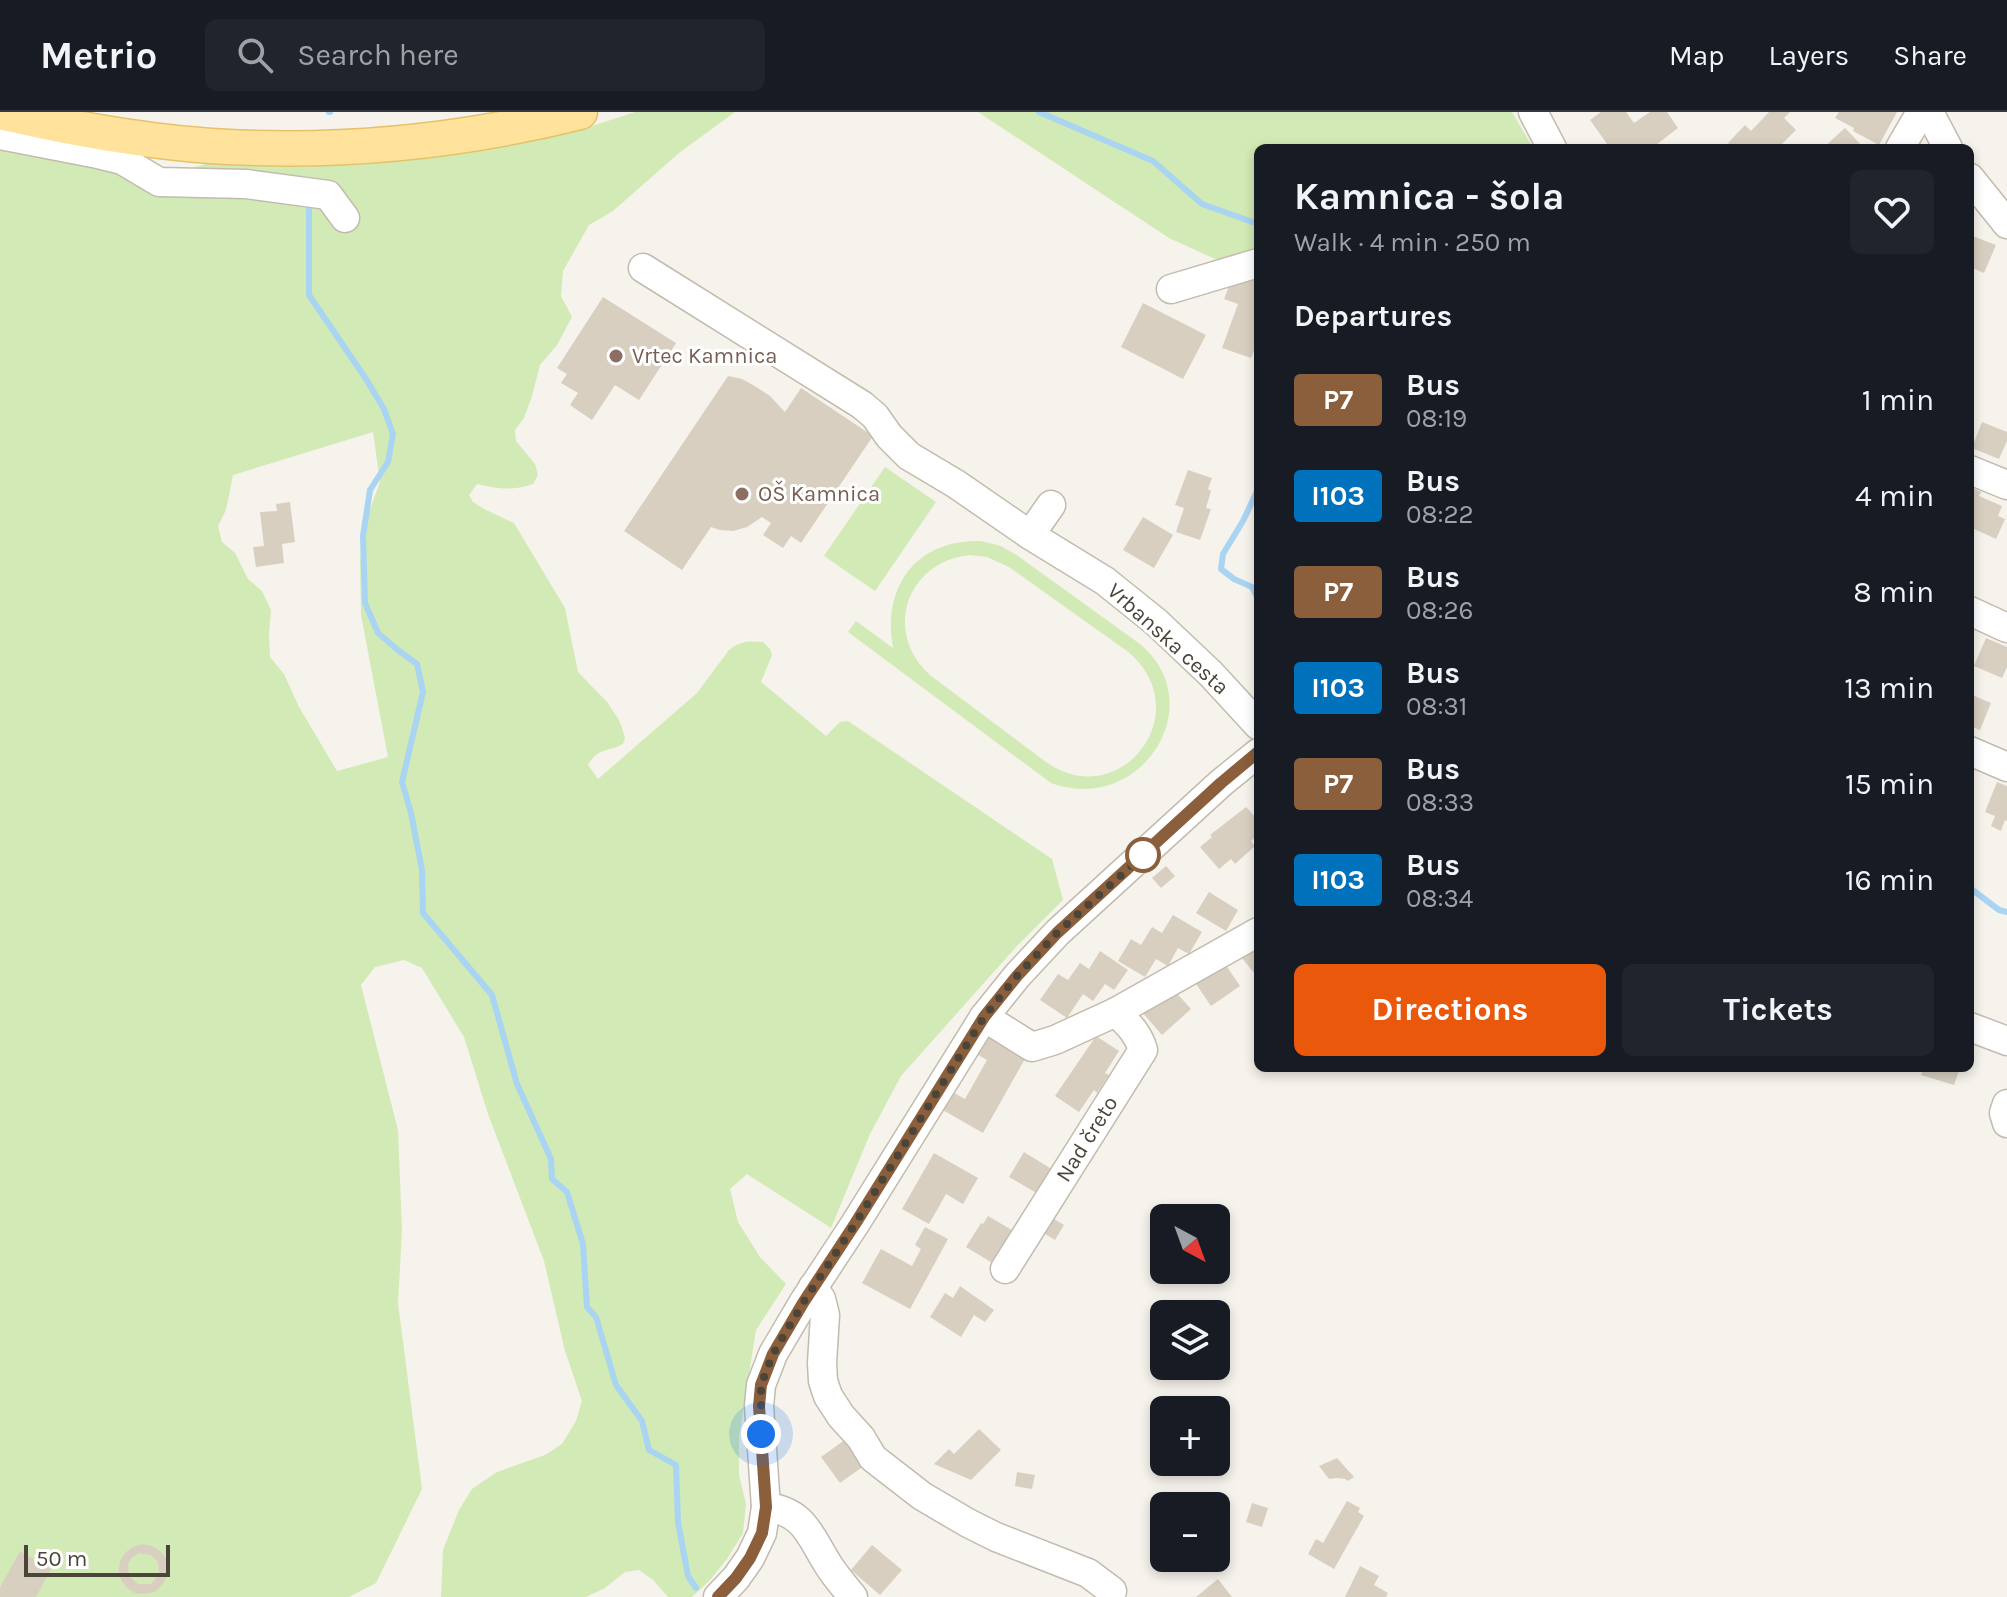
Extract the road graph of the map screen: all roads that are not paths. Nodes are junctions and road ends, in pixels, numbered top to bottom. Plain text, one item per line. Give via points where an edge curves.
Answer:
1 (0, 112) edge
2 (580, 112) edge
3 (1533, 112) edge
4 (1921, 112) edge
5 (1929, 112) edge
6 (0, 135) edge
7 (185, 144) junction
8 (1550, 144) edge
9 (1903, 144) edge
10 (1946, 144) edge
11 (180, 183) junction
12 (1974, 183) edge
13 (345, 218) dead end
14 (2007, 224) edge
15 (1254, 264) edge
16 (643, 268) dead end
17 (1171, 289) dead end
18 (1974, 472) edge
19 (2007, 485) edge
20 (1051, 505) dead end
21 (1030, 535) junction
22 (1974, 613) edge
23 (2007, 628) edge
24 (1254, 721) edge
25 (1974, 753) edge
26 (1254, 756) edge
27 (2007, 767) edge
28 (1254, 934) edge
29 (1116, 1012) junction
30 (984, 1017) junction
31 (1974, 1029) edge
32 (2007, 1041) edge
33 (2007, 1104) edge
34 (2007, 1123) edge
35 (1005, 1269) dead end
36 (813, 1287) junction
37 (766, 1507) junction
38 (1112, 1591) dead end
39 (722, 1593) edge
40 (853, 1597) edge

1 - 7 main road
2 - 7 main road via 448,138 354,147
3 - 8 street
4 - 9 street
5 - 10 street
6 - 11 street via 122,160 159,182
7 - 11 street
11 - 13 street via 246,184 328,195
12 - 14 street
15 - 17 street
16 - 21 street, Vrbanska cesta via 862,405 909,456
18 - 19 street
20 - 21 street
21 - 24 street, Vrbanska cesta via 1105,581 1156,622
22 - 23 street
25 - 27 street
26 - 30 street via 1057,933
28 - 29 street
29 - 30 street via 1032,1047
29 - 35 street, Nad čreto via 1143,1050
30 - 36 street
31 - 32 street
33 - 34 street
36 - 37 street via 761,1385
36 - 38 street via 825,1315 826,1388 873,1458 968,1523 1088,1573
37 - 39 street via 750,1558
37 - 40 street via 784,1509 801,1522

